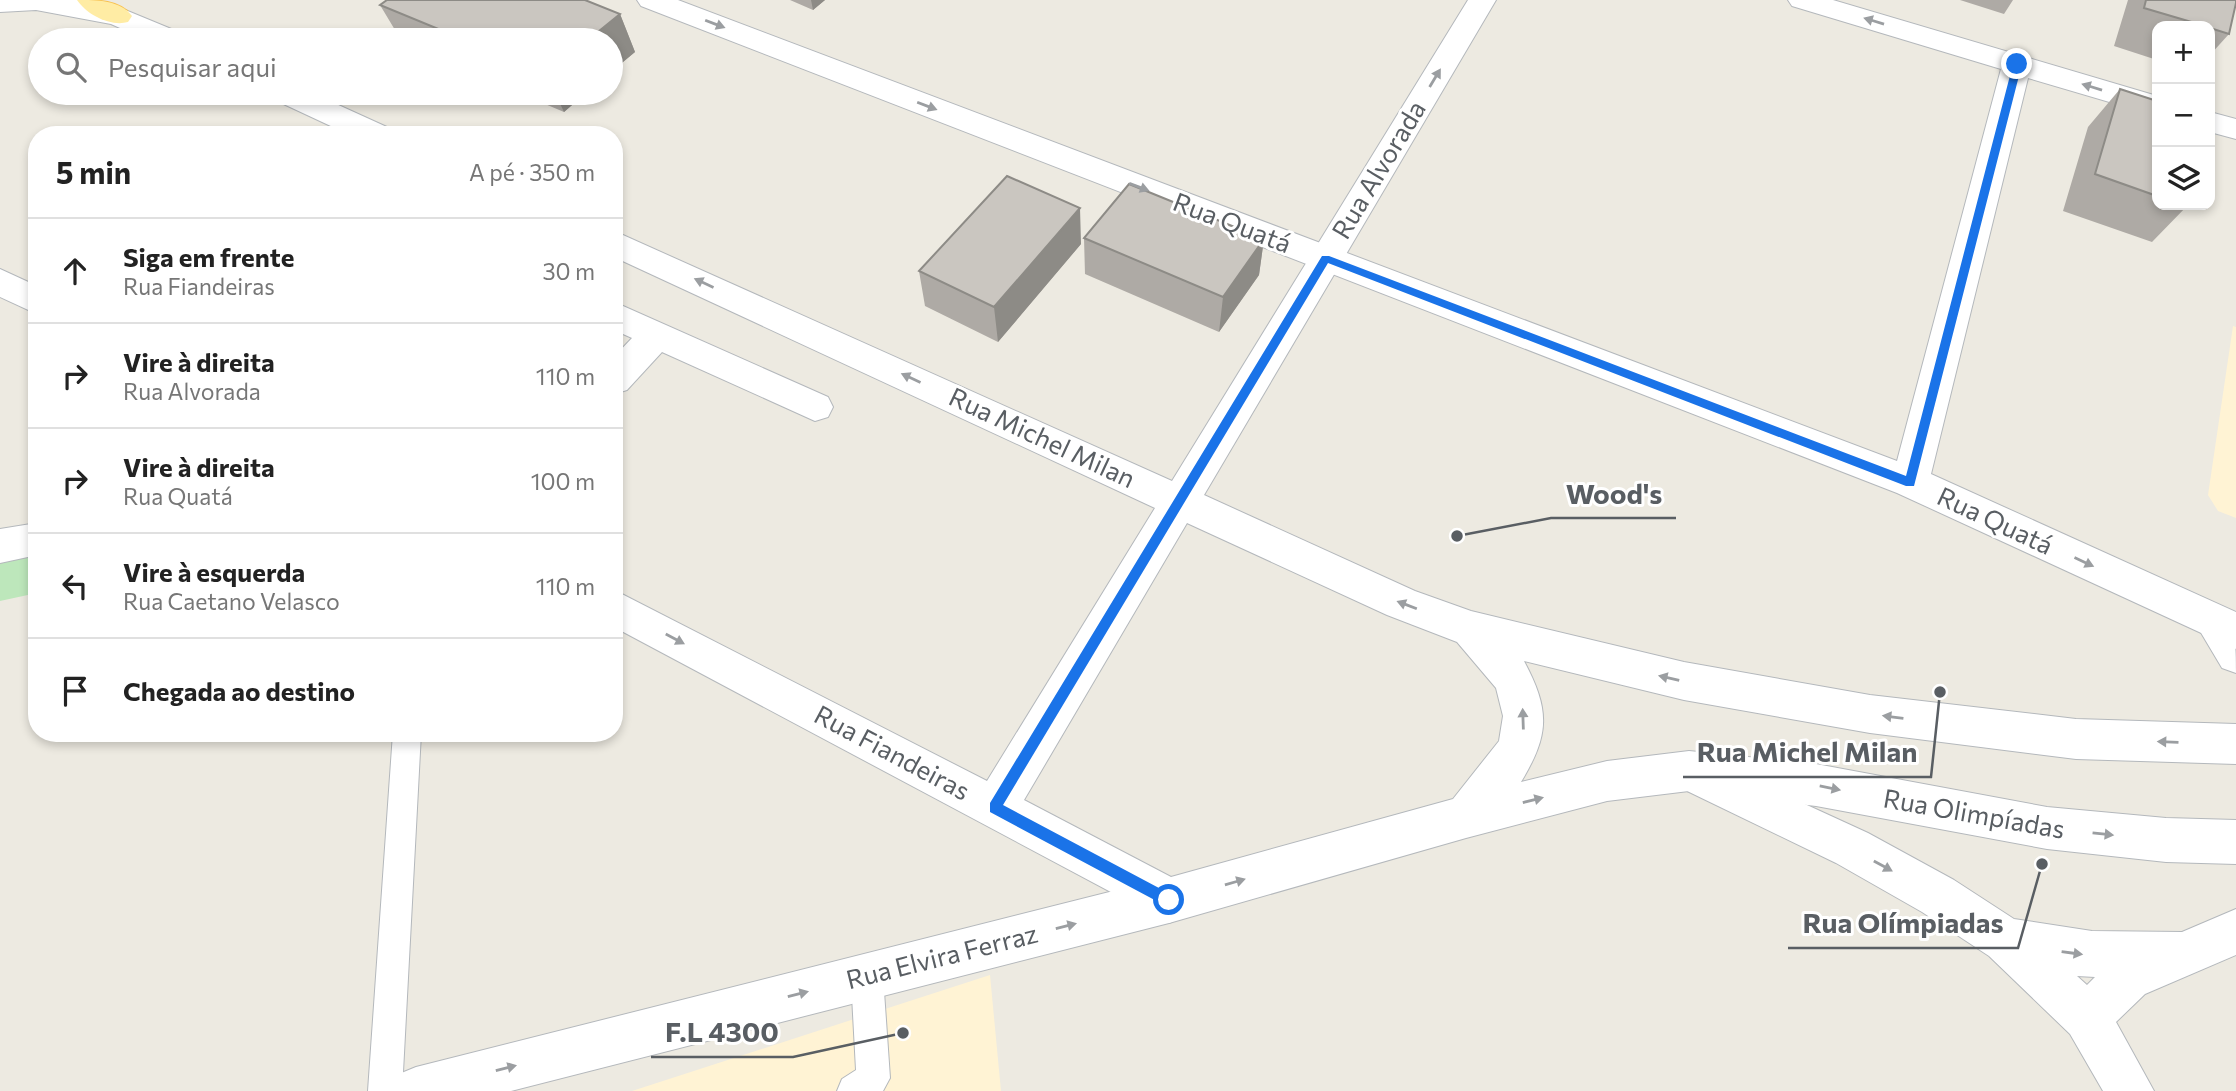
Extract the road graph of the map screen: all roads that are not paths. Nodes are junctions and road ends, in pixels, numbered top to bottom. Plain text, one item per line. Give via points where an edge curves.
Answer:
1 (91, 0) edge
2 (651, 0) edge
3 (1482, 0) edge
4 (1802, 0) edge
5 (0, 3) edge
6 (118, 16) junction
7 (144, 28) edge
8 (2017, 64) junction
9 (2152, 104) edge
10 (312, 105) edge
11 (2215, 124) edge
12 (358, 126) edge
13 (2236, 130) edge
14 (623, 247) edge
15 (1325, 258) junction
16 (0, 282) edge
17 (28, 296) edge
18 (623, 319) edge
19 (657, 335) junction
20 (623, 371) edge
21 (815, 407) dead end
22 (1910, 482) junction
23 (1179, 501) junction
24 (28, 540) edge
25 (0, 546) edge
26 (623, 612) edge
27 (2225, 626) edge
28 (1471, 629) junction
29 (2236, 656) edge
30 (406, 742) edge
31 (2236, 744) edge
32 (1689, 771) junction
33 (995, 807) junction
34 (1466, 817) junction
35 (2236, 842) edge
36 (1169, 900) junction
37 (2236, 932) edge
38 (2005, 940) junction
39 (2180, 954) junction
40 (867, 976) junction
41 (2087, 1017) junction
42 (442, 1088) edge
43 (385, 1091) edge
44 (854, 1091) edge
45 (2130, 1091) edge

1 - 6 main road
2 -> 15 street, Rua Quatá
15 -> 3 street, Rua Alvorada
8 -> 4 street
5 - 6 street via 36,1
6 - 7 street
9 -> 8 street
8 - 22 street
10 - 12 street
11 - 13 street
23 -> 14 street, Rua Michel Milan
15 - 22 street, Rua Quatá
15 - 23 street, Rua Alvorada
16 - 17 street
18 - 19 street
19 - 20 street
19 - 21 street
22 -> 27 street, Rua Quatá
28 -> 23 street, Rua Michel Milan via 1401,603
23 - 33 street, Rua Alvorada
24 - 25 street
26 -> 33 street, Rua Fiandeiras
27 - 29 street
31 -> 28 street via 2076,739 1870,714 1684,681
34 -> 28 street via 1507,768 1522,742 1525,715 1510,675
30 - 43 lane
34 -> 32 street, Rua Olimpíadas via 1607,781
32 -> 35 street, Rua Olimpíadas via 1816,785 2047,828 2166,841
32 -> 38 street via 1852,848
33 - 36 street, Rua Fiandeiras
36 -> 34 street, Rua Elvira Ferraz
40 -> 36 street, Rua Elvira Ferraz
37 - 39 street
38 -> 39 street via 2112,957
38 - 41 street
39 - 41 street via 2129,978
42 -> 40 street, Rua Elvira Ferraz
40 - 44 lane via 873,1078
41 - 45 street

